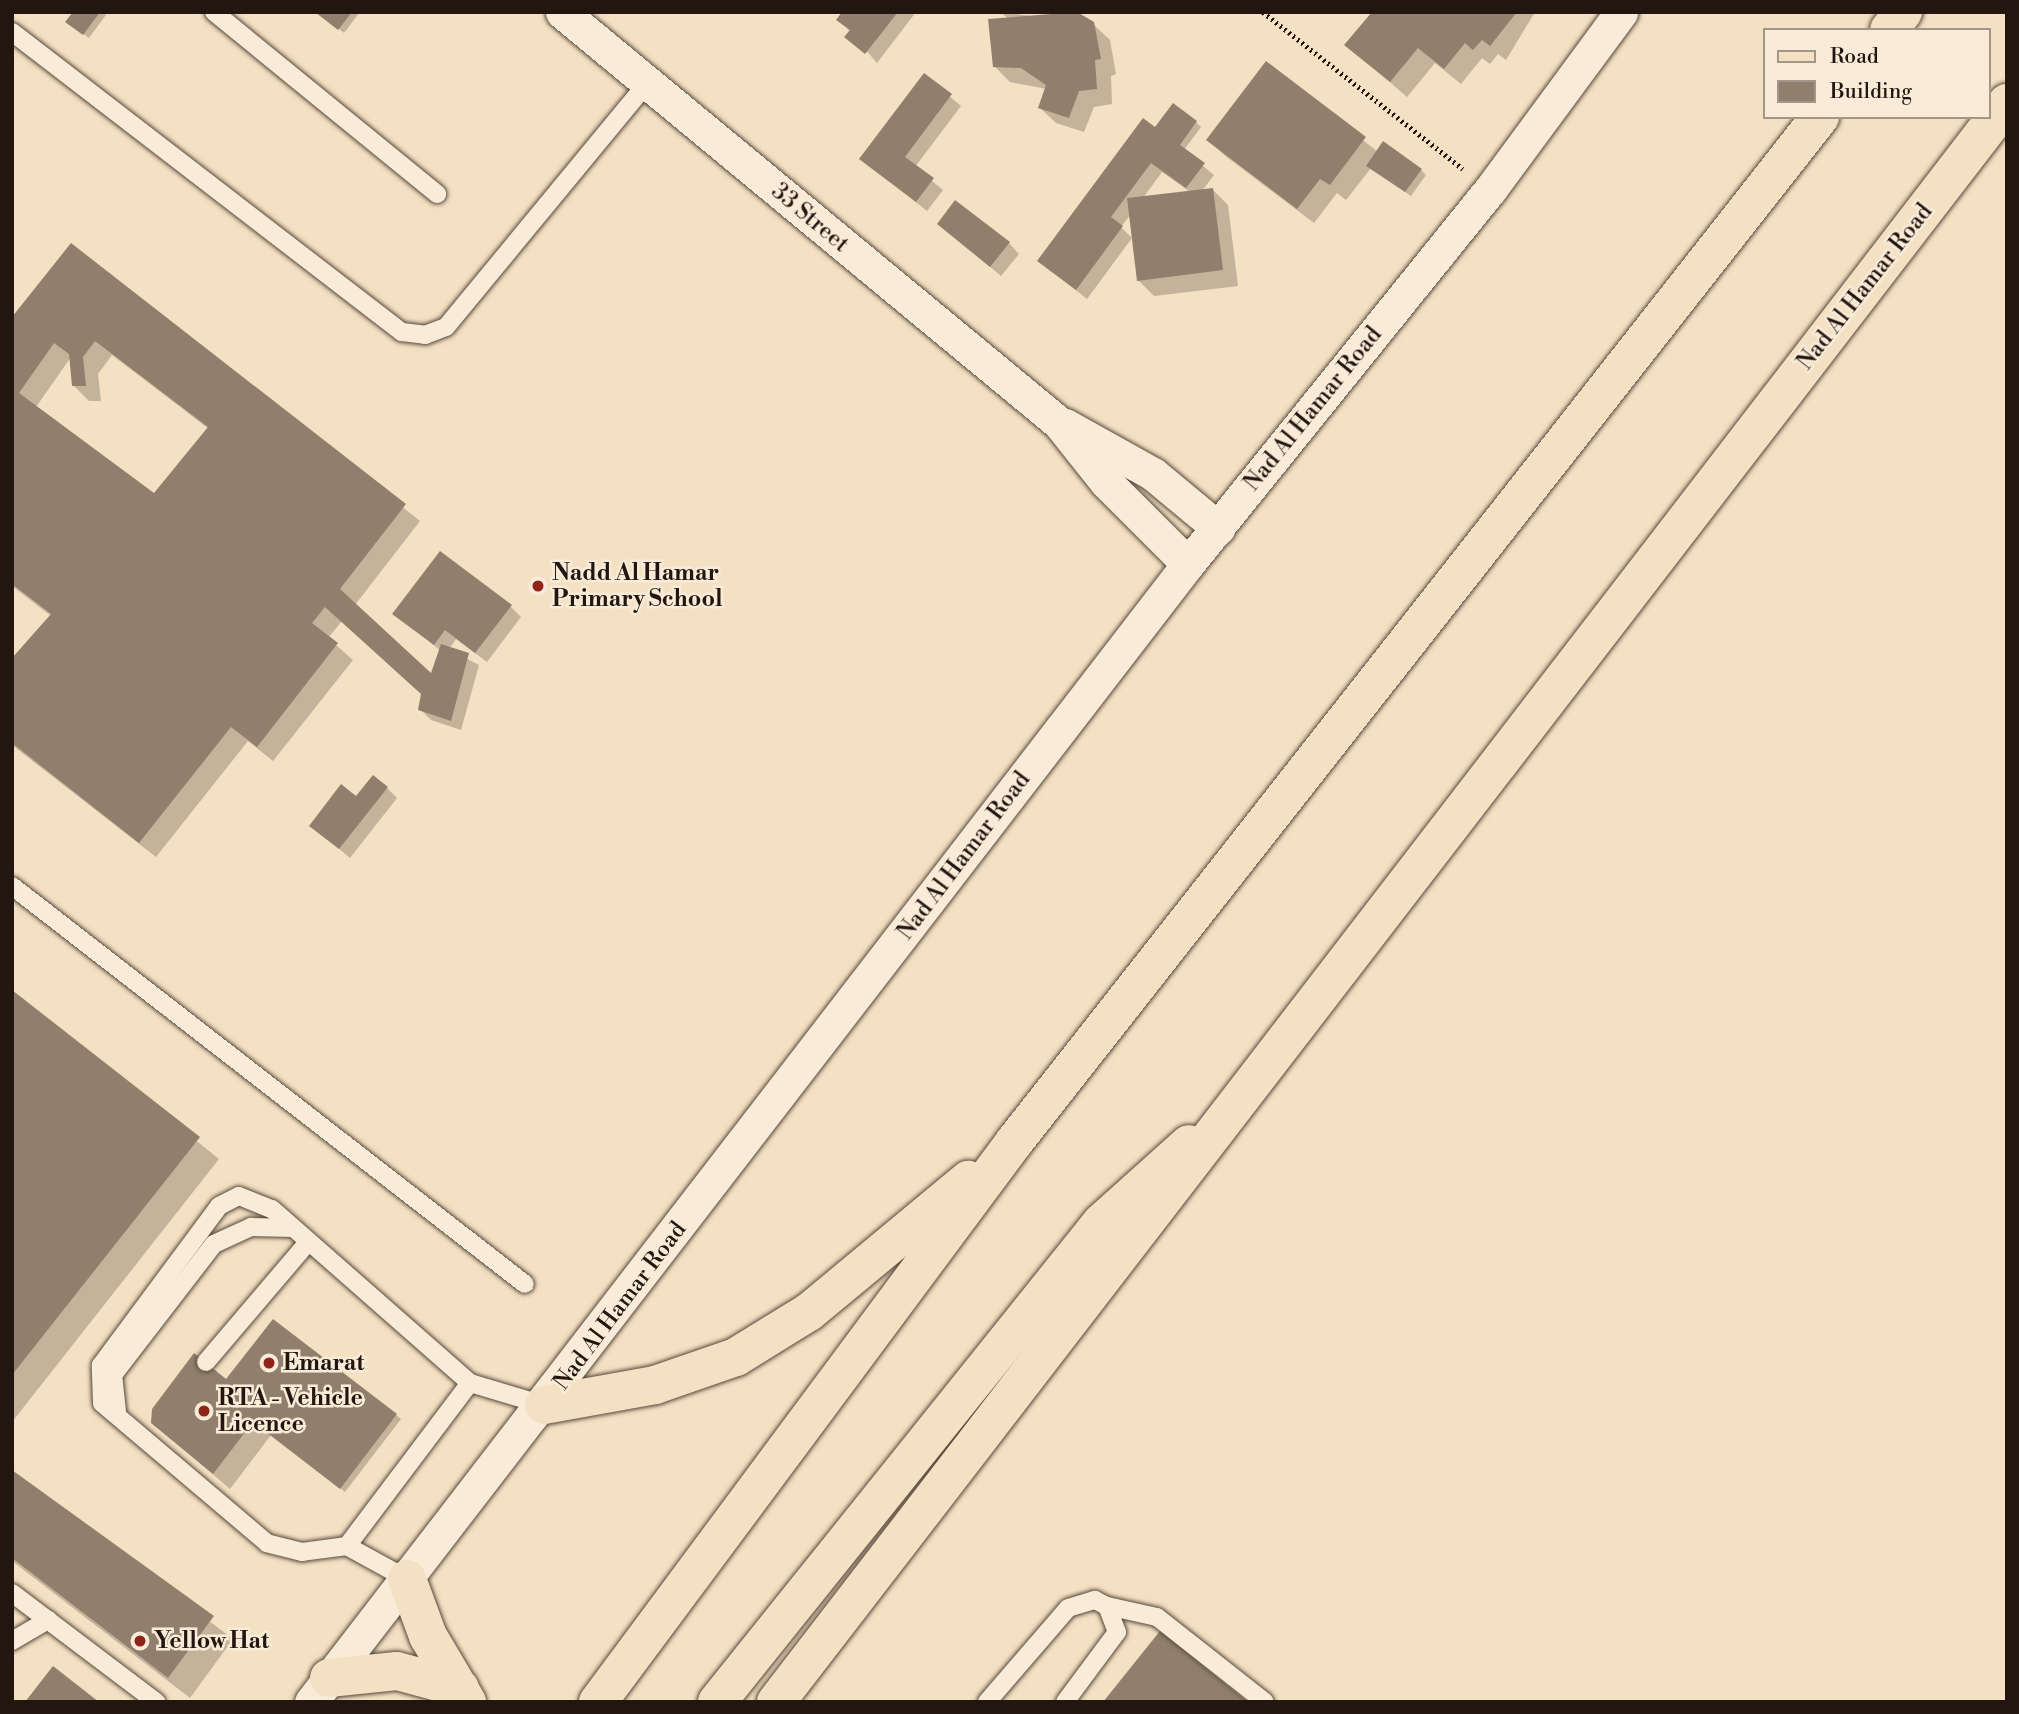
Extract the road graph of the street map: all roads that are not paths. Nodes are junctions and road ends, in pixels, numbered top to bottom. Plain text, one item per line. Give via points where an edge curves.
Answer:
1 (214, 12) edge
2 (562, 12) edge
3 (1621, 12) edge
4 (1903, 12) edge
5 (1891, 28) edge
6 (12, 32) edge
7 (647, 83) junction
8 (2007, 103) edge
9 (1818, 119) edge
10 (437, 194) dead end
11 (1059, 423) junction
12 (1217, 528) junction
13 (1188, 564) junction
14 (12, 886) edge
15 (1227, 1117) junction
16 (1015, 1141) junction
17 (293, 1228) junction
18 (308, 1242) junction
19 (525, 1284) dead end
20 (206, 1362) dead end
21 (470, 1383) junction
22 (544, 1405) junction
23 (120, 1421) junction
24 (347, 1546) junction
25 (407, 1579) junction
26 (12, 1592) edge
27 (1107, 1606) junction
28 (48, 1620) junction
29 (12, 1641) edge
30 (320, 1690) edge
31 (463, 1695) edge
32 (156, 1702) edge
33 (598, 1702) edge
34 (717, 1702) edge
35 (776, 1702) edge
36 (987, 1702) edge
37 (1065, 1702) edge
38 (1265, 1702) edge

1 - 10 lane
2 - 7 street, 33 Street
3 - 12 street, Nad Al Hamar Road via 1490,190
4 - 5 main road
6 - 7 lane via 402,332 425,335 446,327
7 - 11 street, 33 Street
8 - 15 main road, Nad Al Hamar Road
9 - 16 main road
11 - 12 street, 33 Street via 1153,474
11 - 13 street, 33 Street via 1123,500
12 - 13 street, Nad Al Hamar Road
13 - 22 street, Nad Al Hamar Road
14 - 19 lane
15 - 34 main road via 1153,1171 1101,1223
15 - 35 main road, Nad Al Hamar Road
16 - 22 main road via 809,1312 745,1351 655,1385
16 - 33 main road
17 - 18 lane
17 - 23 lane via 238,1230 205,1254 113,1375
17 - 23 lane via 250,1198 219,1206 101,1365 102,1403
18 - 20 lane
18 - 21 lane
21 - 22 lane
21 - 24 lane
22 - 25 street, Nad Al Hamar Road
23 - 24 lane via 147,1432 267,1543 302,1552
24 - 25 lane
25 - 30 street, Nad Al Hamar Road
25 - 31 main road via 428,1636
26 - 28 lane
27 - 36 lane via 1080,1600 1068,1608
27 - 37 lane via 1116,1618 1111,1645
27 - 38 lane via 1157,1618
28 - 29 lane
28 - 32 lane
30 - 31 main road via 397,1671

